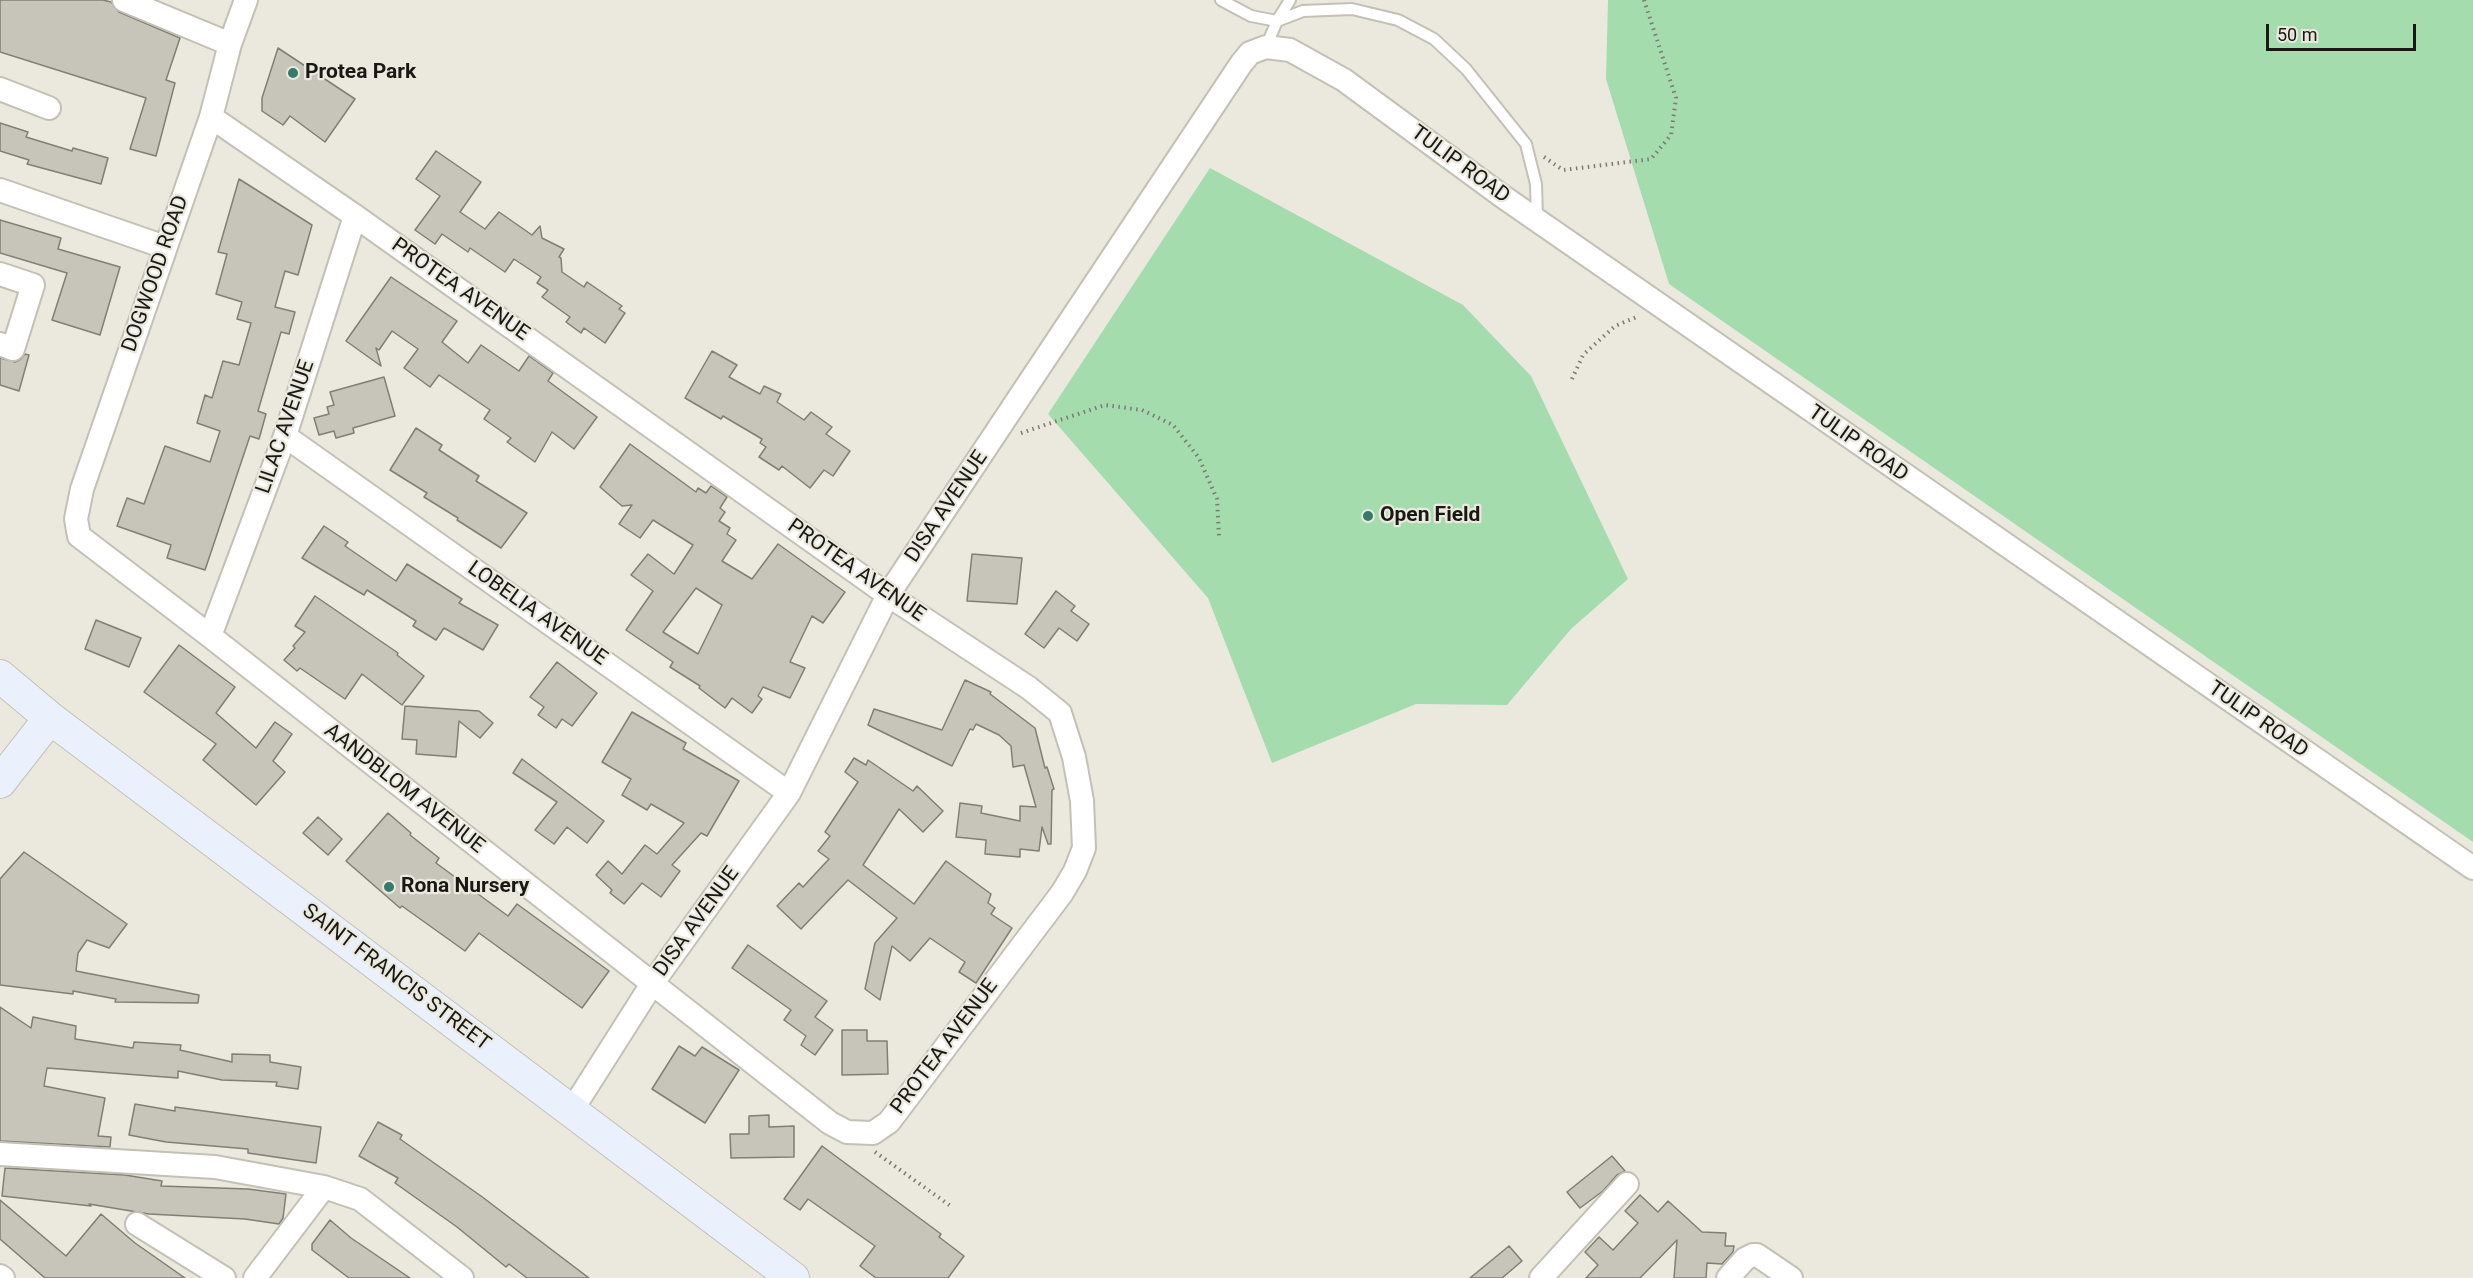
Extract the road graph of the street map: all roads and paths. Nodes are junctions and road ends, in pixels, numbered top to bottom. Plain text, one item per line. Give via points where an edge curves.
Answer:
1 (124, 0) edge
2 (246, 0) edge
3 (1221, 0) edge
4 (1290, 0) edge
5 (1644, 0) edge
6 (1277, 21) junction
7 (230, 44) junction
8 (1266, 47) junction
9 (0, 90) edge
10 (49, 108) dead end
11 (212, 117) junction
12 (1526, 144) junction
13 (0, 190) edge
14 (355, 216) junction
15 (1537, 220) junction
16 (165, 247) junction
17 (0, 274) edge
18 (1662, 307) junction
19 (0, 344) edge
20 (1572, 379) dead end
21 (285, 436) junction
22 (989, 444) junction
23 (1220, 536) dead end
24 (89, 545) joint
25 (888, 595) junction
26 (210, 636) junction
27 (0, 676) edge
28 (50, 718) junction
29 (0, 782) edge
30 (789, 793) junction
31 (2473, 868) edge
32 (652, 984) junction
33 (572, 1110) junction
34 (839, 1128) junction
35 (0, 1154) edge
36 (1627, 1184) dead end
37 (324, 1187) junction
38 (952, 1207) dead end
39 (137, 1224) dead end
40 (1789, 1277) edge
41 (224, 1278) edge
42 (255, 1278) edge
43 (462, 1278) edge
44 (793, 1278) edge
45 (1541, 1278) edge
46 (1728, 1278) edge

1 - 7 street
2 - 7 street, DOGWOOD ROAD
3 - 6 lane via 1251,16
4 - 6 lane
5 - 12 path via 1676,98 1671,135 1651,159 1563,170
6 - 8 lane
6 - 12 lane via 1303,11 1352,9 1398,20 1434,39 1466,69
7 - 11 street, DOGWOOD ROAD
8 - 15 street, TULIP ROAD via 1290,50 1344,80
8 - 22 street, DISA AVENUE via 1250,53 1241,64
9 - 10 street
11 - 14 street, PROTEA AVENUE
11 - 16 street, DOGWOOD ROAD
12 - 15 lane via 1536,184
13 - 16 street
14 - 21 street, LILAC AVENUE
14 - 25 street, PROTEA AVENUE
15 - 18 street, TULIP ROAD
16 - 24 street, DOGWOOD ROAD via 82,489 76,528
17 - 19 street via 33,285 13,349
18 - 20 path via 1616,326 1583,355
18 - 31 street, TULIP ROAD
21 - 26 street, LILAC AVENUE
21 - 30 street, LOBELIA AVENUE
22 - 23 path via 1104,405 1142,410 1173,425 1199,458 1217,499
22 - 25 street, DISA AVENUE
24 - 26 street, AANDBLOM AVENUE
25 - 30 street, DISA AVENUE
25 - 34 street, PROTEA AVENUE via 1029,687 1060,713 1082,801 1084,848 1062,893 889,1122 873,1133
26 - 32 street, AANDBLOM AVENUE
27 - 28 street, SAINT FRANCIS STREET
28 - 29 street
28 - 33 street, SAINT FRANCIS STREET
30 - 32 street, DISA AVENUE
32 - 33 street, DISA AVENUE
32 - 34 street, AANDBLOM AVENUE
33 - 44 street, SAINT FRANCIS STREET
34 - 38 path
35 - 37 street via 215,1167
36 - 45 street
37 - 42 street
37 - 43 street via 360,1199
39 - 41 street
40 - 46 street via 1753,1255

